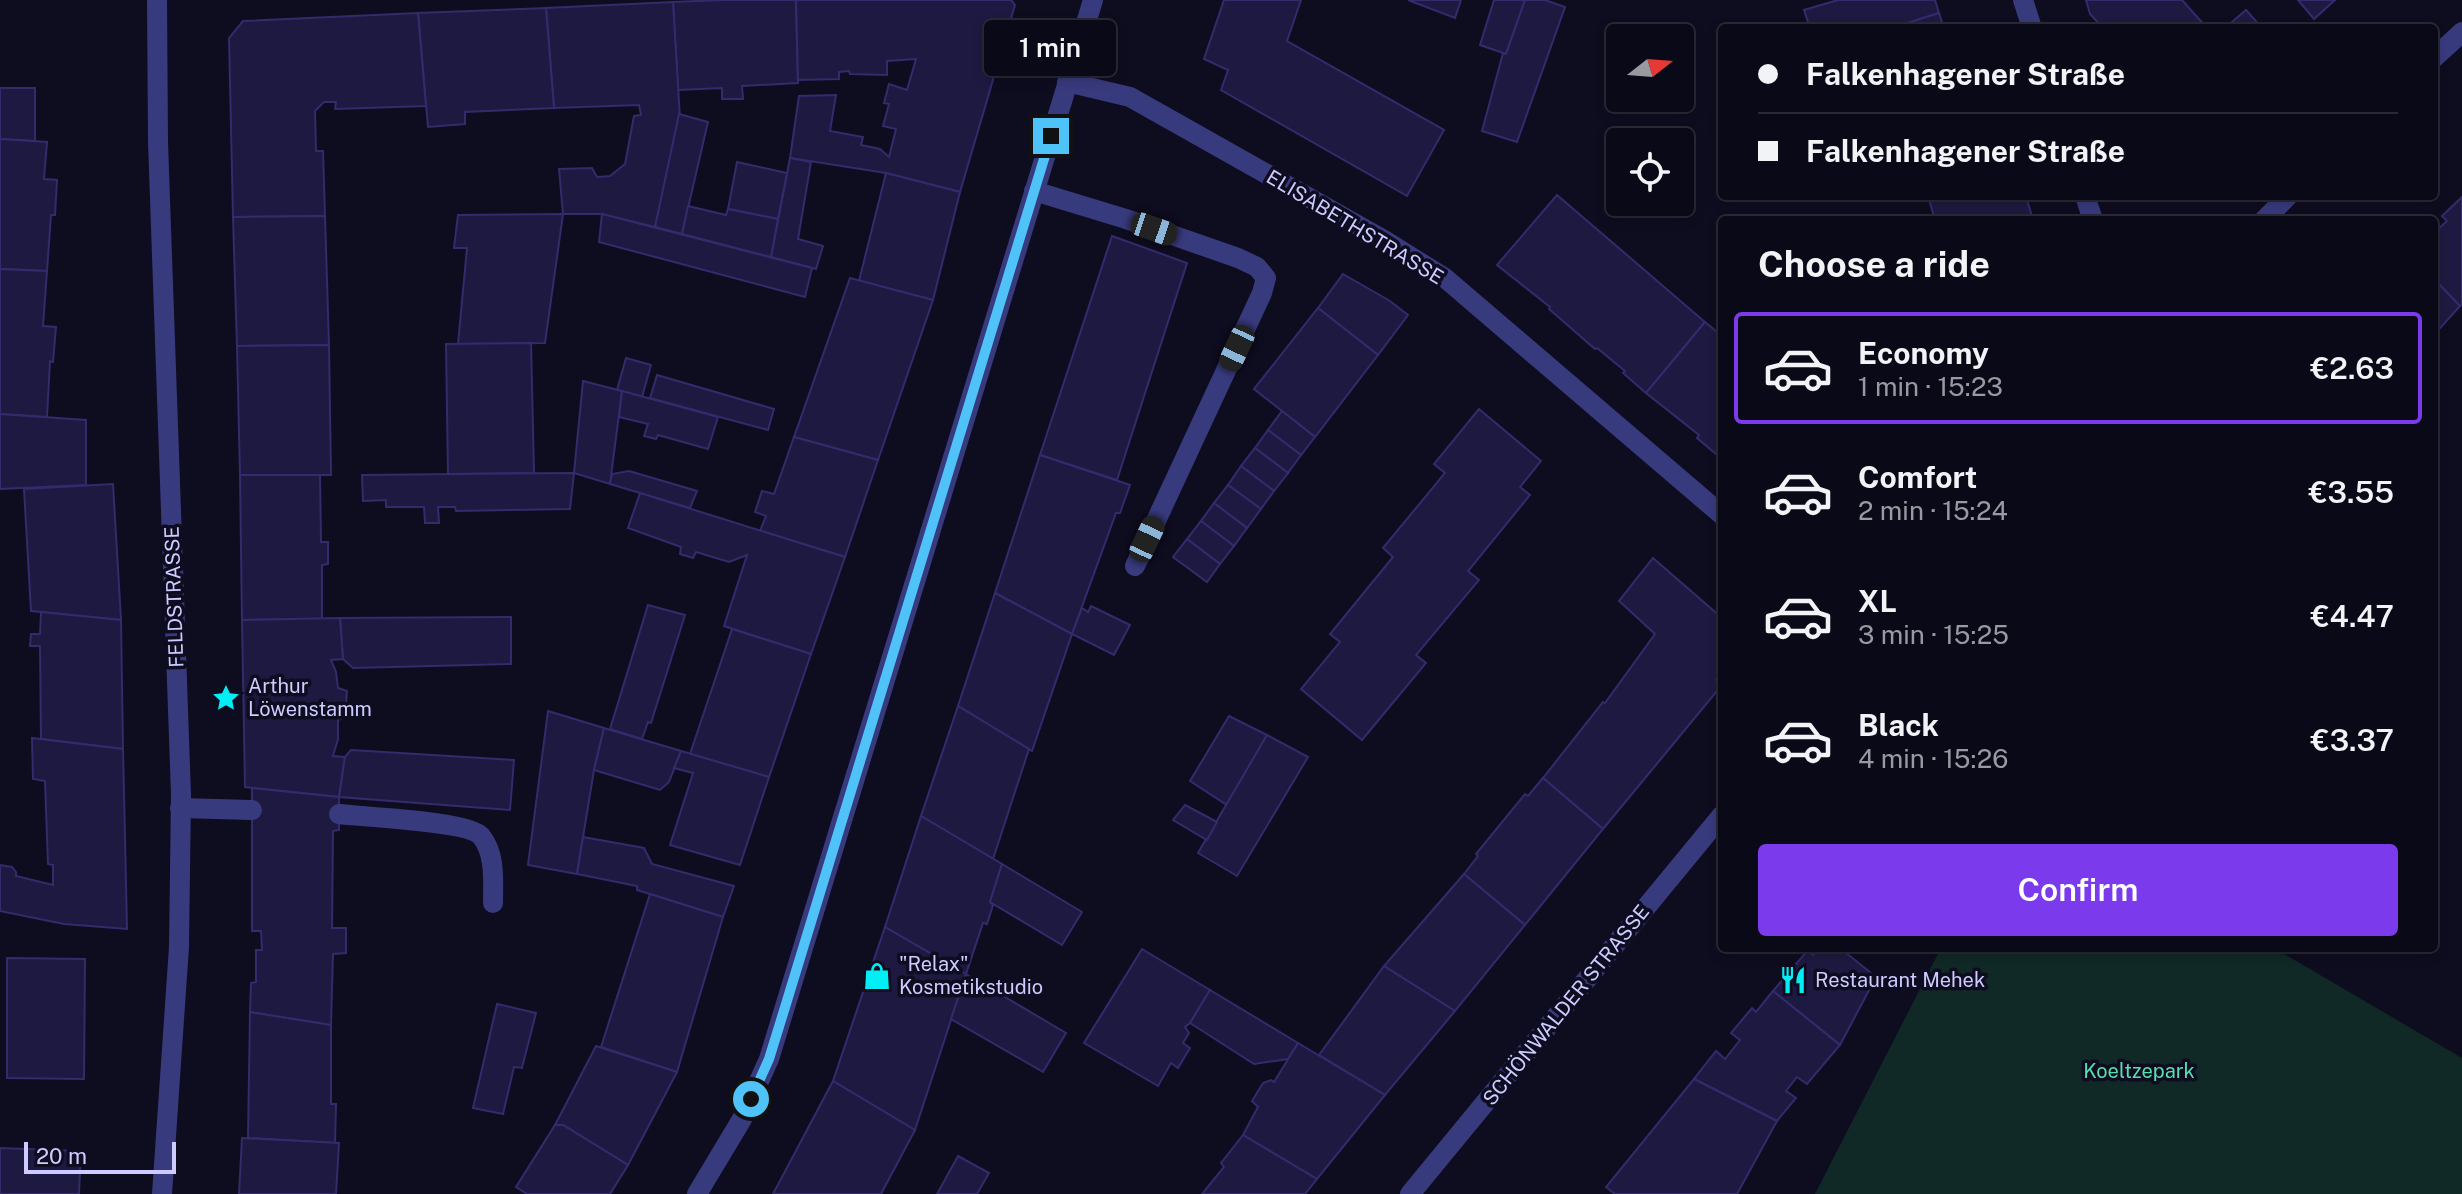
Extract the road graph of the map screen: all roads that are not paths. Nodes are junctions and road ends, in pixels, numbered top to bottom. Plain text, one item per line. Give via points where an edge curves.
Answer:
1 (157, 0) edge
2 (1093, 0) edge
3 (2023, 0) edge
4 (2031, 24) edge
5 (2462, 32) edge
6 (2438, 54) edge
7 (1067, 82) junction
8 (1034, 191) junction
9 (2284, 200) edge
10 (2268, 216) edge
11 (1718, 512) edge
12 (1135, 566) dead end
13 (180, 808) junction
14 (252, 810) dead end
15 (339, 814) dead end
16 (1718, 820) edge
17 (493, 903) dead end
18 (162, 1194) edge
19 (697, 1194) edge
20 (1410, 1194) edge

1 - 13 street, FELDSTRASSE
2 - 7 street
3 - 4 street
5 - 6 street
7 - 8 street
7 - 11 street, ELISABETHSTRASSE via 1130,97 1445,278
8 - 12 street via 1238,258 1266,278
8 - 19 street via 769,1059 742,1119
9 - 10 street
13 - 14 street
13 - 18 street, FELDSTRASSE via 179,947
15 - 17 street via 460,826 480,834 490,852
16 - 20 street, SCHÖNWALDER STRASSE

